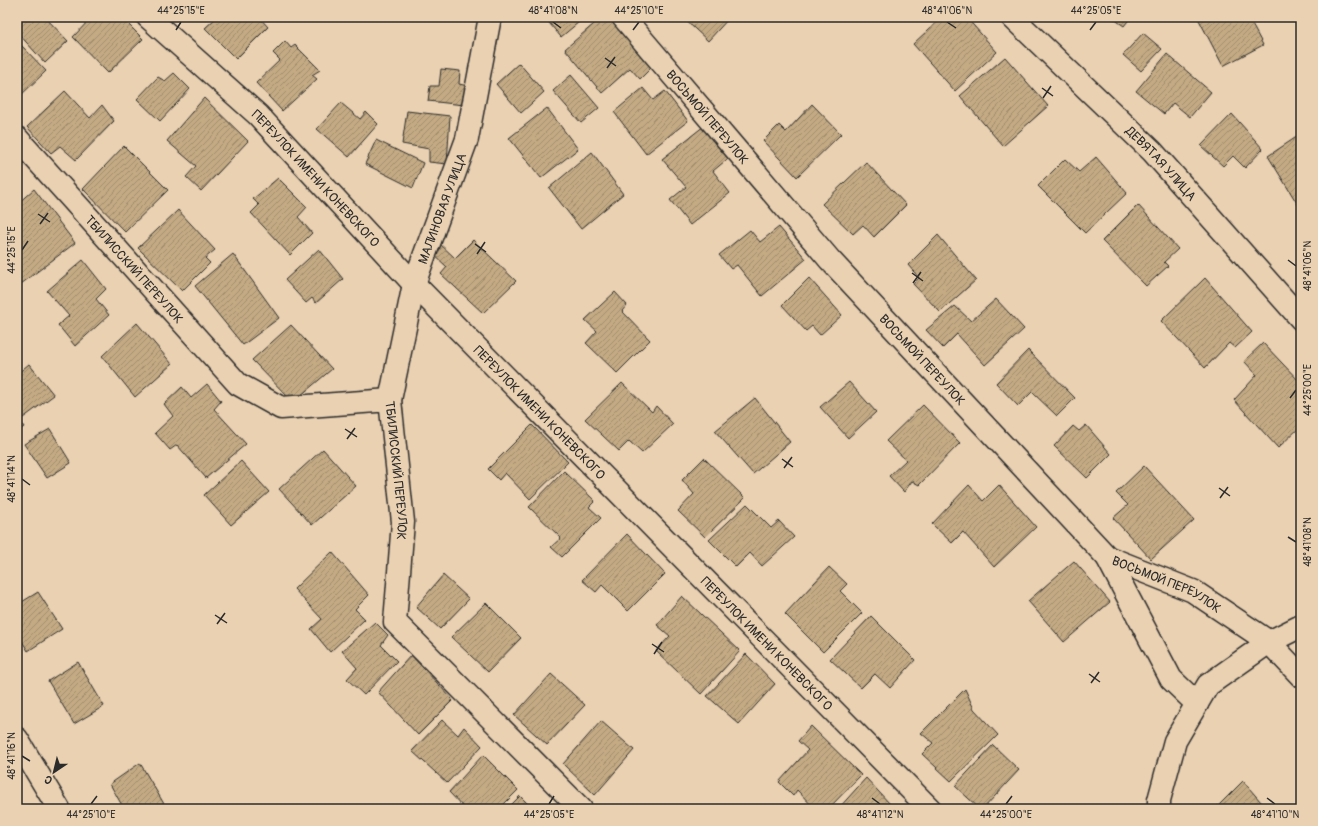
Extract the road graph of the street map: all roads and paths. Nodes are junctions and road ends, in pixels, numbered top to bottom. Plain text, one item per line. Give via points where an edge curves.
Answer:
1 (148, 17) edge
2 (490, 17) edge
3 (623, 17) edge
4 (1012, 17) edge
5 (17, 138) edge
6 (414, 284) junction
7 (1301, 319) edge
8 (390, 400) junction
9 (1107, 557) junction
10 (1301, 626) edge
11 (1269, 642) junction
12 (1301, 676) edge
13 (1197, 704) junction
14 (17, 739) edge
15 (59, 809) edge
16 (581, 809) edge
17 (930, 809) edge
18 (1160, 809) edge

1 - 6 street, ПЕРЕУЛОК ИМЕНИ КОНЕВСКОГО via 258,114
2 - 6 street, МАЛИНОВАЯ УЛИЦА via 467,139
3 - 9 street, ВОСЬМОЙ ПЕРЕУЛОК via 830,260
4 - 7 street, ДЕВЯТАЯ УЛИЦА via 1152,151
5 - 8 street, ТБИЛИССКИЙ ПЕРЕУЛОК via 238,384 281,408
6 - 8 street, МАЛИНОВАЯ УЛИЦА
6 - 17 street, ПЕРЕУЛОК ИМЕНИ КОНЕВСКОГО
8 - 16 street, ТБИЛИССКИЙ ПЕРЕУЛОК via 403,522 395,622
9 - 11 street, ВОСЬМОЙ ПЕРЕУЛОК via 1193,591
9 - 13 street via 1170,679
10 - 11 street
11 - 12 street, ВОСЬМОЙ ПЕРЕУЛОК
11 - 13 street via 1208,685
13 - 18 street via 1175,741 1159,800
14 - 15 street

